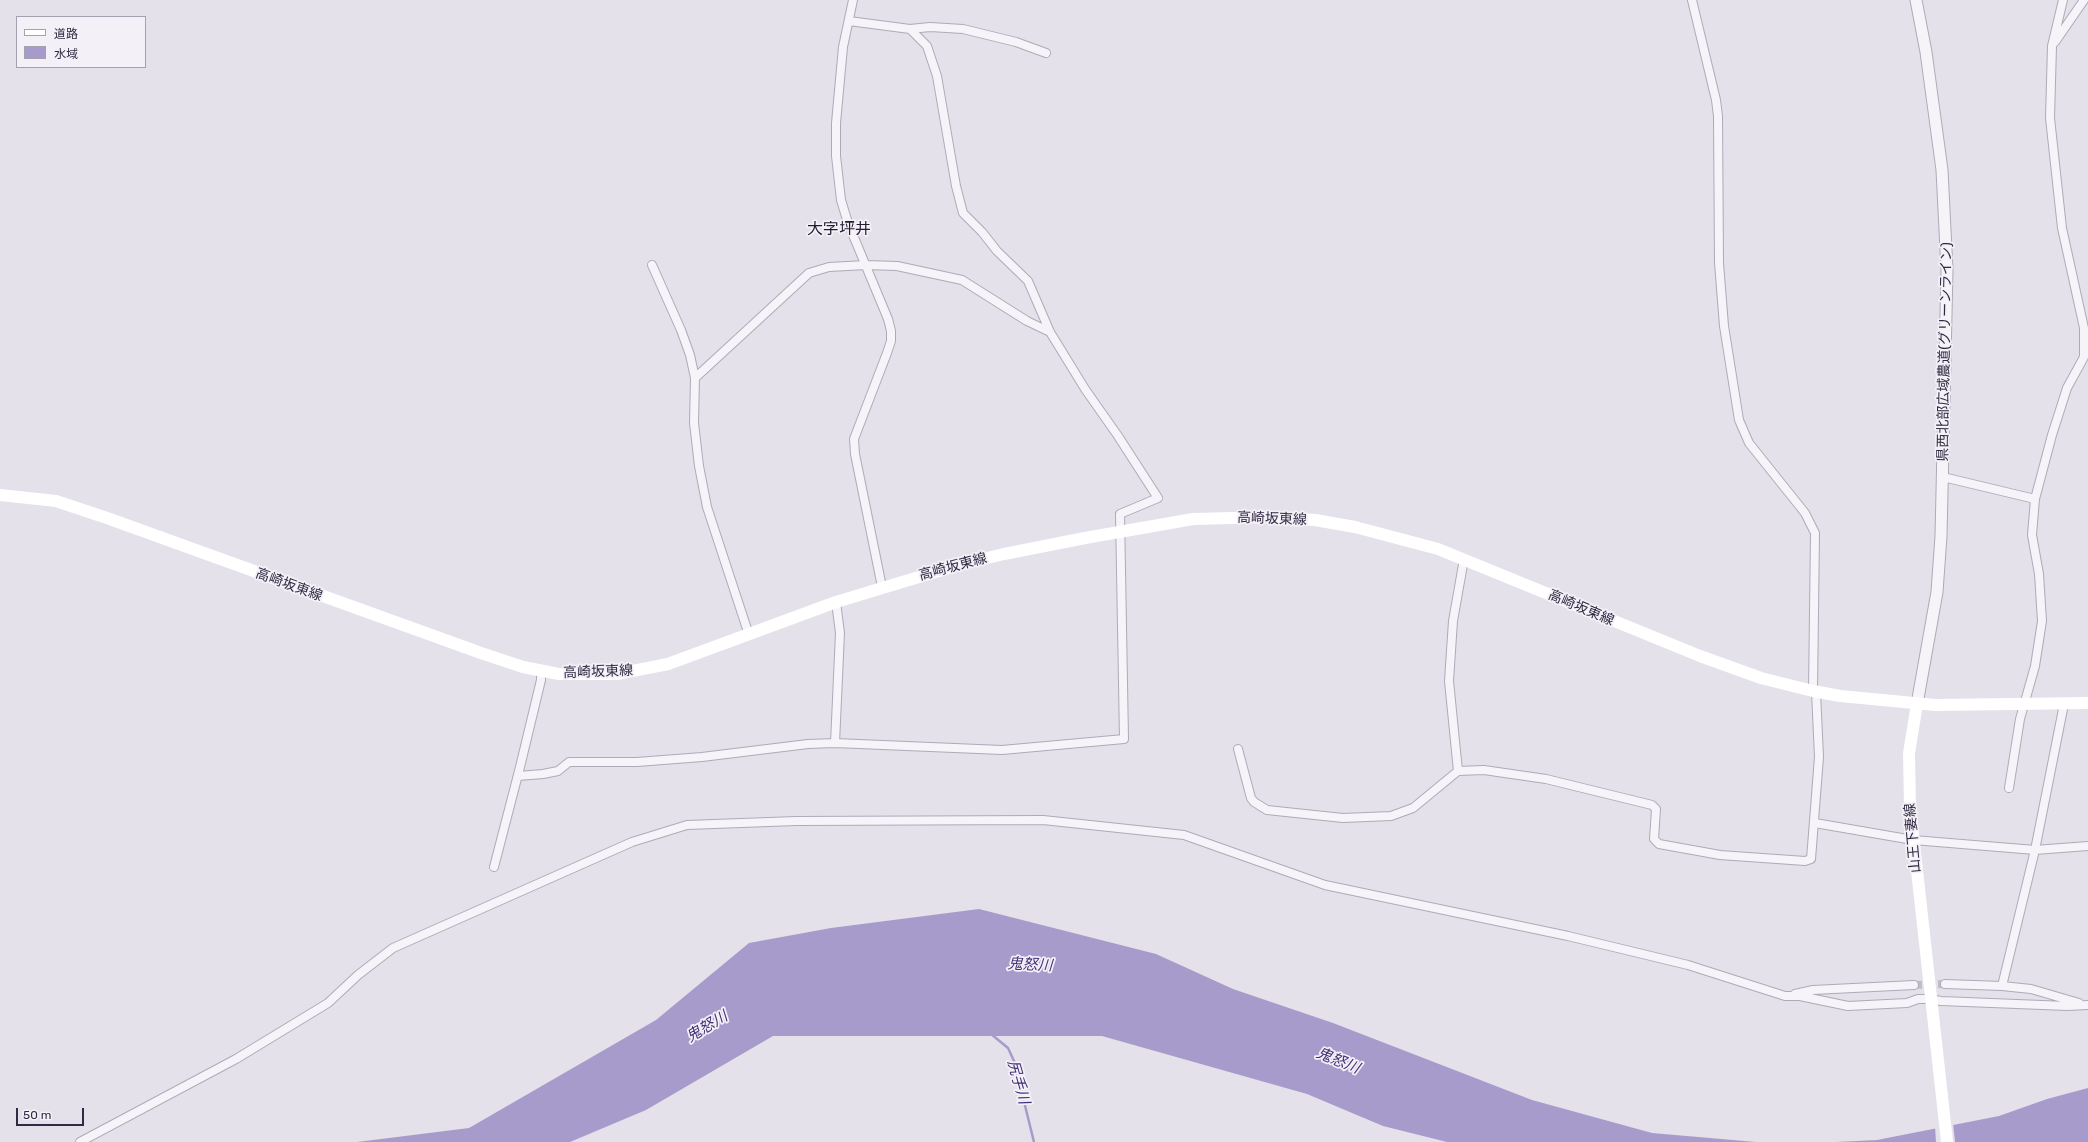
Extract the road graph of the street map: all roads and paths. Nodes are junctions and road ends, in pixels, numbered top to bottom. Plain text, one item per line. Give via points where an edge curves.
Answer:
1 (853, 0) edge
2 (1692, 0) edge
3 (1916, 0) edge
4 (2063, 0) edge
5 (2084, 0) edge
6 (849, 21) junction
7 (910, 29) junction
8 (2052, 46) junction
9 (1046, 53) dead end
10 (652, 265) dead end
11 (866, 265) junction
12 (1050, 332) junction
13 (695, 378) junction
14 (1943, 477) junction
15 (0, 495) edge
16 (2035, 499) junction
17 (1120, 532) junction
18 (1464, 559) junction
19 (882, 587) junction
20 (836, 602) junction
21 (749, 635) junction
22 (541, 671) junction
23 (1814, 691) junction
24 (2088, 703) edge
25 (1917, 704) junction
26 (2064, 704) junction
27 (2024, 705) junction
28 (835, 743) junction
29 (1238, 750) dead end
30 (1458, 771) junction
31 (518, 776) junction
32 (2009, 788) dead end
33 (1815, 823) junction
34 (1913, 840) junction
35 (2088, 846) edge
36 (2035, 850) junction
37 (494, 866) dead end
38 (1945, 984) tunnel mouth
39 (1914, 985) tunnel mouth
40 (2002, 986) junction
41 (1785, 996) junction
42 (1930, 999) junction
43 (2087, 1005) edge
44 (80, 1142) edge
45 (1947, 1142) edge

1 - 6 street
2 - 23 street via 1718,116 1719,263 1724,326 1739,420 1749,443 1805,512 1815,532
3 - 14 street, 県西北部広域農道(グリーンライン) via 1928,67 1945,200 1947,270
4 - 8 street
5 - 8 street
6 - 7 street
6 - 11 street via 843,47 836,123 837,176 846,215
7 - 9 street via 962,29 1016,42
7 - 12 street via 926,46 937,76 963,214 1028,281
8 - 16 street via 2050,118 2062,228 2084,328 2084,357 2067,388
10 - 13 street via 681,330
11 - 12 street via 897,266 962,280 1027,321
11 - 13 street via 829,267 809,273
11 - 19 street via 891,331 887,354 854,439
12 - 17 street via 1158,498 1120,514
13 - 21 street via 694,423 707,507
14 - 16 street
14 - 25 street, 県西北部広域農道(グリーンライン) via 1937,592
15 - 22 main road, 高崎坂東線 via 56,501 481,653
16 - 27 street via 2032,535 2039,574 2042,621 2035,666
17 - 18 main road, 高崎坂東線 via 1211,518 1271,517 1315,520 1383,533
17 - 19 main road, 高崎坂東線 via 1004,554
17 - 28 street via 1124,739 1002,750
18 - 23 main road, 高崎坂東線 via 1700,656 1761,678
18 - 30 street via 1453,621 1449,681
19 - 20 main road, 高崎坂東線
20 - 21 main road, 高崎坂東線
20 - 28 street via 840,634
21 - 22 main road, 高崎坂東線 via 668,664 639,671 598,675
22 - 31 street
23 - 25 main road, 高崎坂東線
23 - 33 street via 1819,757
24 - 26 main road
25 - 27 main road
25 - 34 main road, 山王下妻線 via 1908,771
26 - 27 main road
26 - 36 street
27 - 32 street
28 - 31 street via 808,744 702,758 637,762 569,762 558,771
29 - 30 street via 1254,802 1267,810 1342,818 1390,816 1413,808
30 - 33 street via 1484,770 1546,779 1652,805 1656,809 1654,839 1659,844 1720,854 1805,861 1811,859
31 - 37 street
33 - 34 street
34 - 36 street
34 - 42 main road, 山王下妻線
35 - 36 street
36 - 40 street
38 - 40 street
39 - 41 street via 1813,990
40 - 43 street via 2031,989
41 - 42 street via 1800,996 1848,1006
41 - 44 street via 1688,965 1620,948 1325,885 1184,835 1043,820 796,821 687,825 632,842 393,948 328,1003 236,1059
42 - 43 street
42 - 45 main road, 山王下妻線

